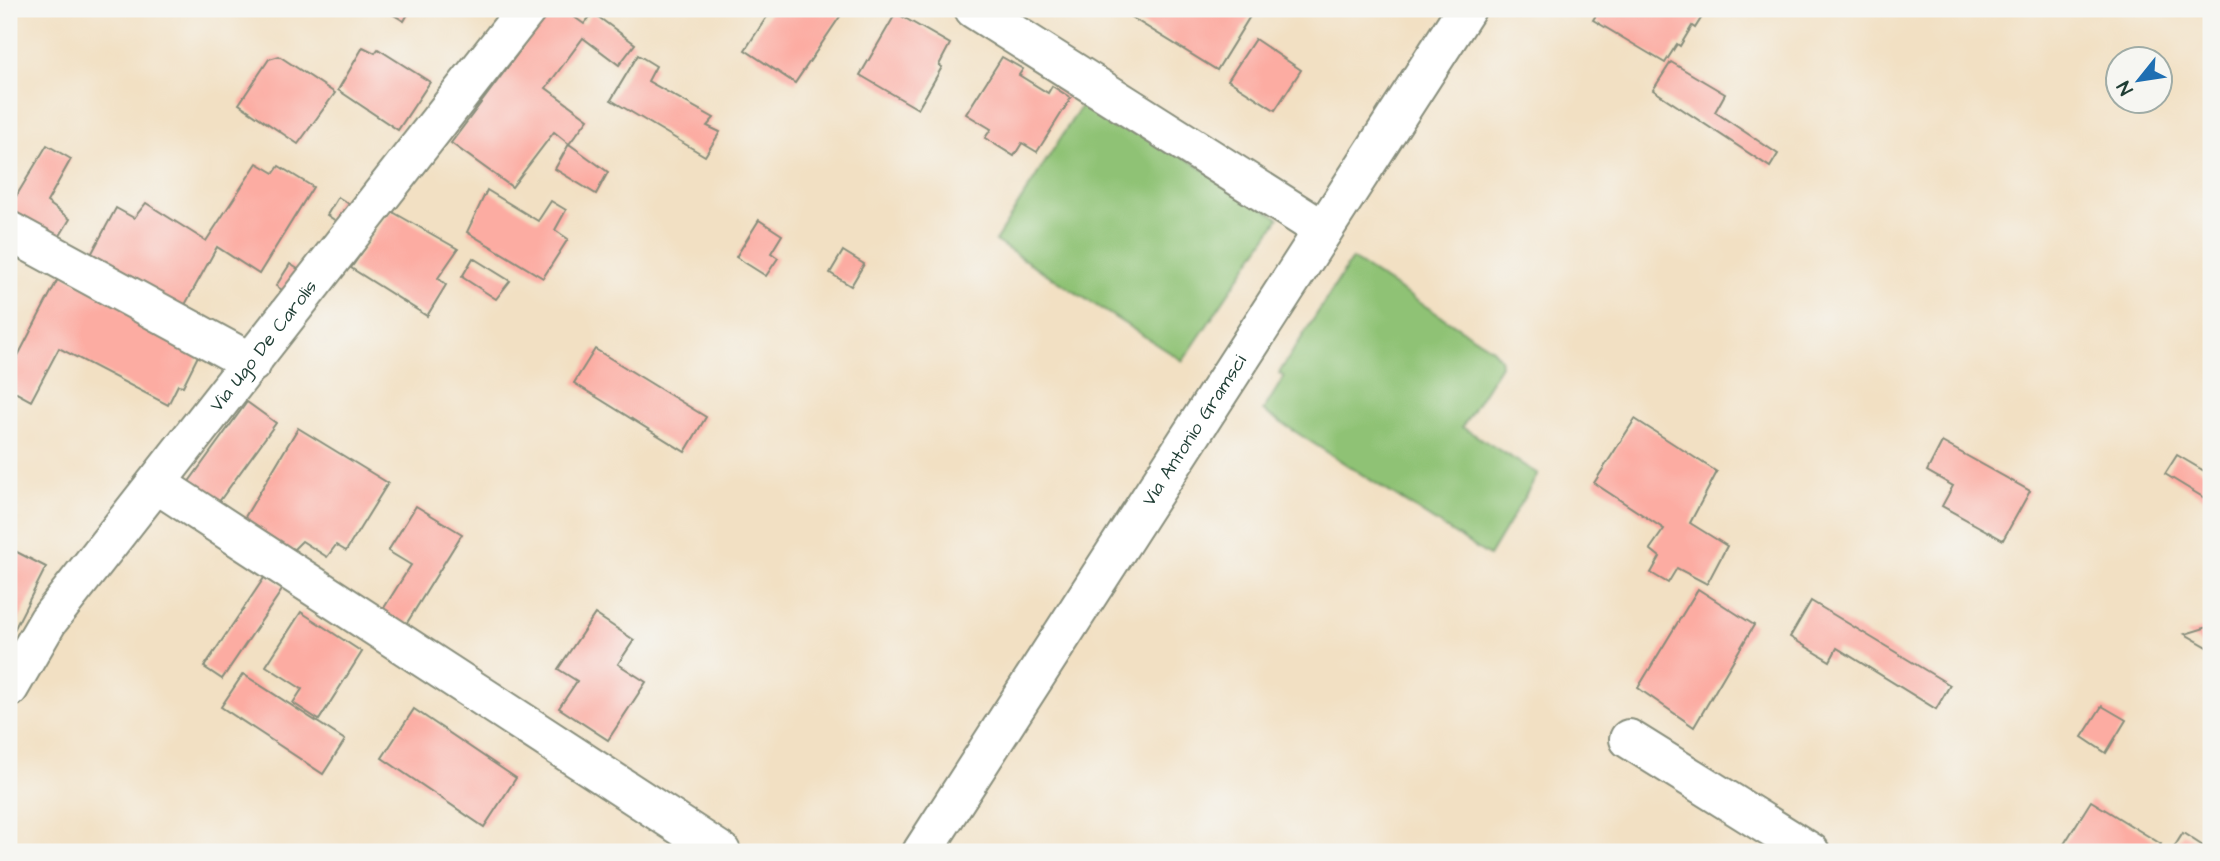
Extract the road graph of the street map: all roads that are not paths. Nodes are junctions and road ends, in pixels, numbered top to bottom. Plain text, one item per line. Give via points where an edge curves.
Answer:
1 (527, 9) edge
2 (974, 9) edge
3 (1466, 9) edge
4 (1323, 230) junction
5 (9, 231) edge
6 (251, 363) junction
7 (157, 484) junction
8 (9, 688) edge
9 (1629, 739) dead end
10 (721, 852) edge
11 (922, 852) edge
12 (1810, 852) edge

1 - 6 street, Via Ugo De Carolis
2 - 4 street
3 - 4 street, Via Antonio Gramsci
4 - 11 street, Via Antonio Gramsci
5 - 6 street
6 - 7 street, Via Ugo De Carolis
7 - 8 street, Via Ugo De Carolis via 48,621
7 - 10 street
9 - 12 street

